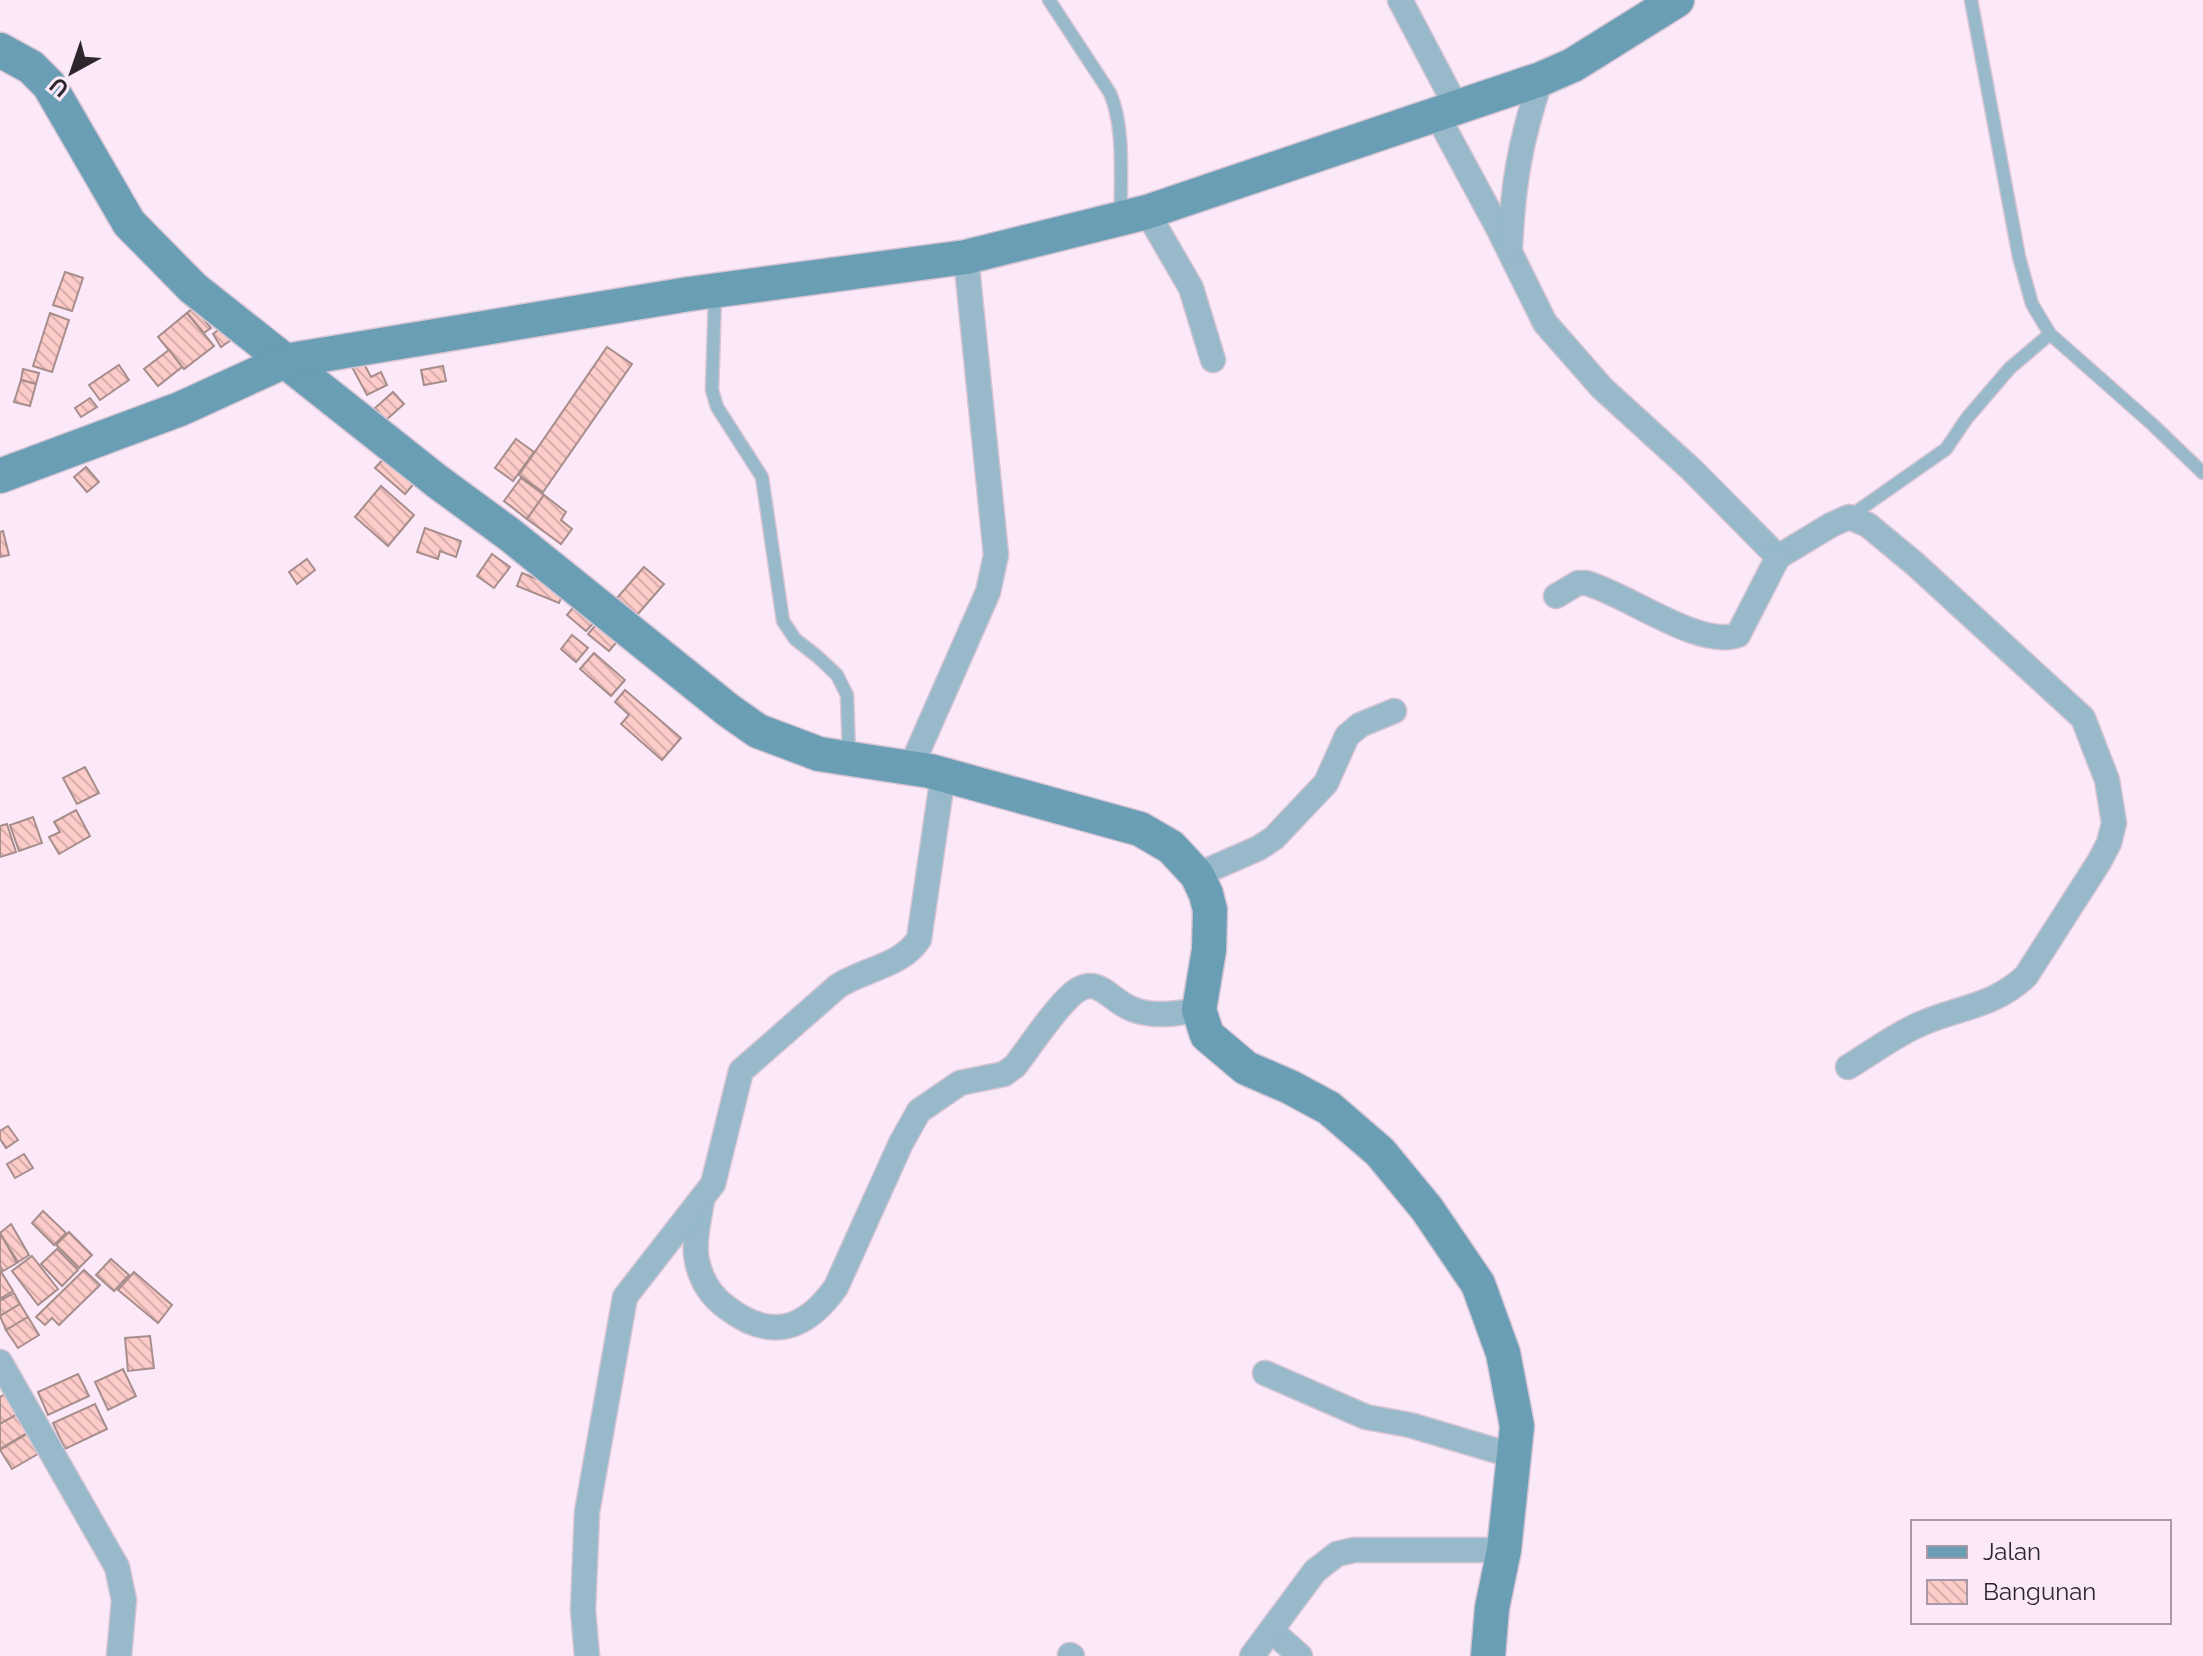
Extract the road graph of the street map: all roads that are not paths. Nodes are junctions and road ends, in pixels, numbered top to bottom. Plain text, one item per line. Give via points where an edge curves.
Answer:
1 (1049, 0) edge
2 (1400, 0) edge
3 (1677, 0) edge
4 (1971, 0) edge
5 (0, 50) edge
6 (1541, 79) junction
7 (1447, 111) junction
8 (1134, 215) junction
9 (1509, 253) junction
10 (966, 257) junction
11 (715, 291) junction
12 (2050, 334) junction
13 (1213, 360) dead end
14 (285, 361) junction
15 (2203, 473) edge
16 (0, 476) edge
17 (1849, 517) junction
18 (1778, 557) junction
19 (1556, 596) dead end
20 (1394, 711) dead end
21 (849, 758) junction
22 (910, 769) junction
23 (943, 775) junction
24 (1197, 875) junction
25 (1199, 1010) junction
26 (1848, 1067) dead end
27 (702, 1199) junction
28 (0, 1362) edge
29 (1265, 1373) dead end
30 (1514, 1456) junction
31 (1504, 1550) junction
32 (1272, 1631) junction
33 (119, 1656) edge
34 (587, 1656) edge
35 (1252, 1656) edge
36 (1300, 1656) edge
37 (1488, 1656) edge

1 - 8 lane via 1116,108
2 - 7 street
3 - 6 street
4 - 12 lane via 2019,257 2032,304
5 - 14 street via 31,67 49,85 129,223 147,243 193,288
6 - 7 street
6 - 9 street via 1512,191
7 - 8 street
7 - 9 street
8 - 10 street
8 - 13 street via 1191,288
9 - 18 street via 1545,323 1570,354
10 - 11 street
10 - 22 street via 996,555 988,592
11 - 14 street
11 - 21 lane via 712,390 717,407 762,477 783,621 795,639 837,675 847,695
12 - 15 lane
12 - 17 lane via 2010,368 1946,449
14 - 16 street via 180,409
14 - 21 street via 728,710 790,745
17 - 18 street
17 - 26 street via 1868,525 1915,564 2083,718 2107,780 2114,823 2099,862 2026,976 2010,991 1918,1025
18 - 19 street via 1738,635 1727,639 1704,636 1586,583
20 - 24 street via 1347,736 1326,783 1280,832 1259,848
21 - 22 street
22 - 23 street
23 - 24 street via 1140,829 1171,847
23 - 27 street via 919,939 900,958 838,986 741,1071 713,1184
24 - 25 street via 1210,910
25 - 27 street via 1160,1015 1130,1009 1096,986 1085,987 1069,996 1015,1066 937,1096 919,1111 901,1143 836,1287 821,1308 800,1322 759,1327 721,1303 703,1281 696,1258
25 - 30 street via 1207,1035 1226,1053 1329,1108 1380,1152 1427,1209 1478,1284 1494,1325 1517,1426
27 - 34 street via 625,1297 587,1512
28 - 33 street via 117,1567 124,1600
29 - 30 street via 1366,1417
30 - 31 street
31 - 32 street via 1337,1554 1315,1571
31 - 37 street
32 - 35 street
32 - 36 street

